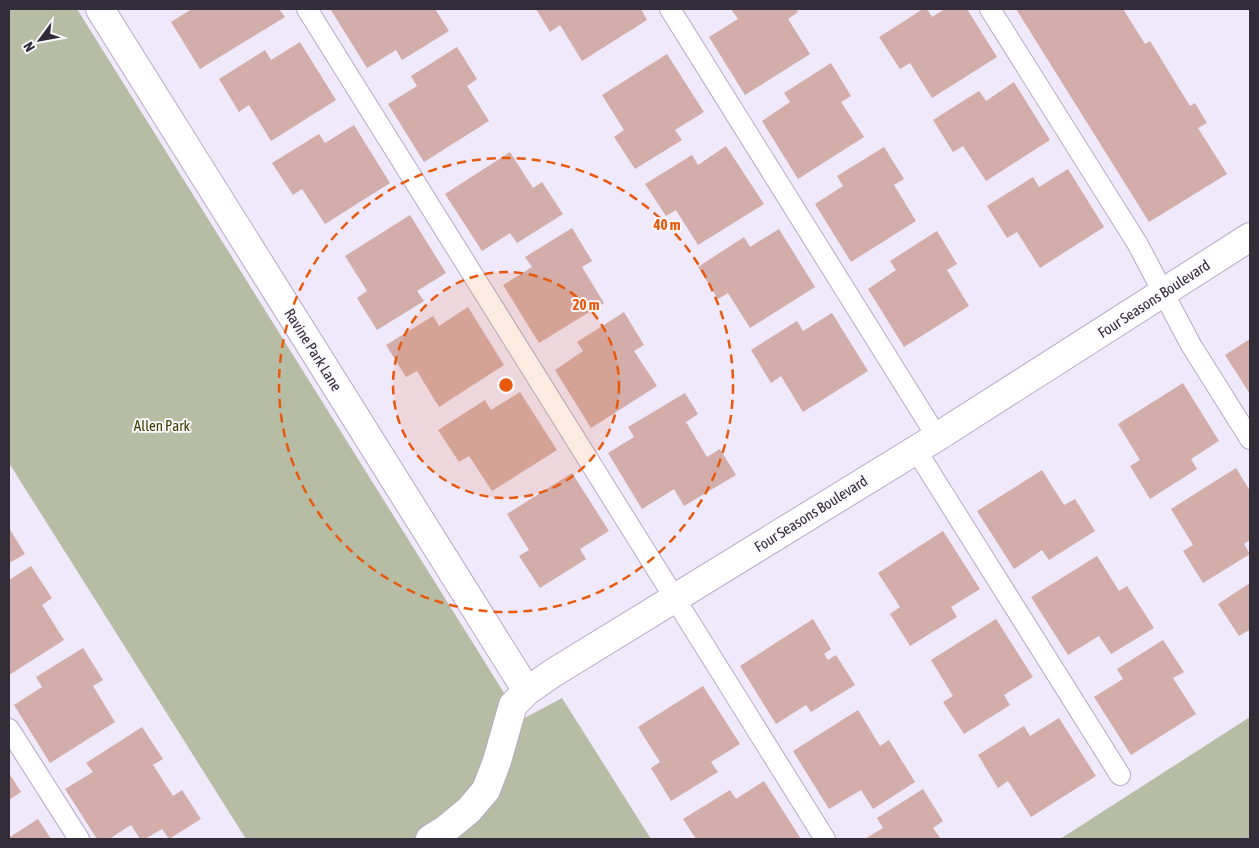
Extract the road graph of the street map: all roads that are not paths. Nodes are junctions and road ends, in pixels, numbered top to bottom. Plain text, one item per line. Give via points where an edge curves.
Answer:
1 (100, 9) edge
2 (307, 9) edge
3 (670, 9) edge
4 (990, 9) edge
5 (1250, 237) edge
6 (1162, 293) junction
7 (1250, 439) edge
8 (927, 444) junction
9 (675, 598) junction
10 (526, 691) junction
11 (9, 729) edge
12 (1120, 775) dead end
13 (79, 839) edge
14 (430, 839) edge
15 (825, 839) edge

1 - 10 street, Ravine Park Lane
2 - 9 lane
3 - 8 lane
4 - 6 lane via 1137,243
5 - 6 street, Four Seasons Boulevard
6 - 7 lane
6 - 8 street, Four Seasons Boulevard
8 - 9 street, Four Seasons Boulevard
8 - 12 lane
9 - 10 street, Four Seasons Boulevard
9 - 15 lane
10 - 14 street, Four Seasons Boulevard via 513,705 486,790 469,810
11 - 13 lane

